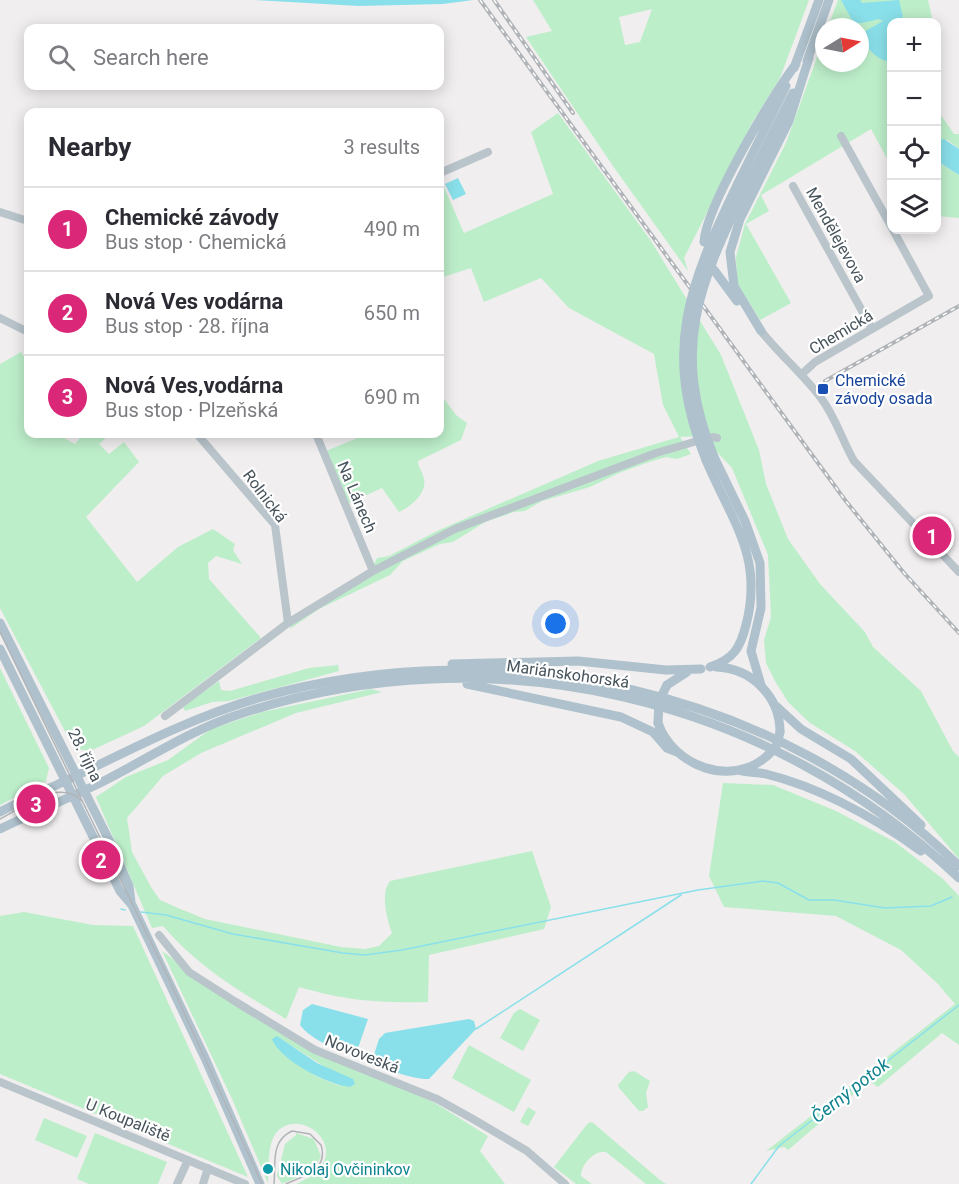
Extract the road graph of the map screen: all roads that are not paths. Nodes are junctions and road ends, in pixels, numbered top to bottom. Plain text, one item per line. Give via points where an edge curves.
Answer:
1 (819, 0) edge
2 (829, 0) edge
3 (818, 18) joint
4 (815, 24) edge
5 (815, 31) edge
6 (809, 58) junction
7 (796, 64) junction
8 (841, 136) dead end
9 (488, 152) dead end
10 (444, 171) edge
11 (742, 185) junction
12 (793, 186) dead end
13 (0, 212) edge
14 (24, 220) edge
15 (887, 220) edge
16 (895, 234) edge
17 (704, 242) dead end
18 (714, 270) dead end
19 (0, 318) edge
20 (872, 329) junction
21 (24, 330) edge
22 (761, 331) junction
23 (802, 374) junction
24 (200, 438) edge
25 (318, 438) edge
26 (694, 442) dead end
27 (710, 458) junction
28 (373, 571) junction
29 (959, 572) edge
30 (0, 622) edge
31 (288, 623) junction
32 (0, 649) edge
33 (705, 668) junction
34 (417, 675) junction
35 (761, 685) junction
36 (776, 706) junction
37 (165, 716) dead end
38 (676, 752) junction
39 (70, 758) junction
40 (98, 765) junction
41 (739, 770) junction
42 (78, 775) junction
43 (65, 781) junction
44 (85, 789) junction
45 (72, 795) junction
46 (0, 812) edge
47 (0, 829) edge
48 (949, 855) junction
49 (959, 866) edge
50 (958, 877) edge
51 (132, 905) junction
52 (159, 935) dead end
53 (0, 1082) edge
54 (188, 1160) junction
55 (208, 1168) junction
56 (240, 1183) edge
57 (177, 1184) edge
58 (203, 1184) edge
59 (260, 1184) edge
60 (565, 1184) edge

1 - 3 main road
2 - 3 main road
4 - 7 main road
5 - 6 main road
6 - 11 main road
6 - 22 main road via 789,122 740,219 729,252 734,286
7 - 11 main road
7 - 17 main road via 736,164 709,220
8 - 15 street
9 - 10 street
11 - 27 main road, bridge via 711,259 695,321 693,362 697,401
12 - 20 street, Mendělejevova
13 - 14 street
16 - 20 street, Chemická via 929,296
18 - 22 main road
19 - 21 street
20 - 23 street, Chemická via 815,362
22 - 23 street
23 - 29 street, Chemická via 823,400 854,461
24 - 31 street, Rolnická via 275,525
25 - 28 street, Na Lánech
26 - 28 street via 455,529
27 - 33 main road via 745,546 753,583 739,647 731,658
27 - 35 main road via 748,528 760,563 761,608 751,651
28 - 31 street
30 - 39 main road, 28. října
31 - 37 street
32 - 43 main road, 28. října
33 - 34 main road via 666,670 554,660 440,665
33 - 35 main road via 731,669
33 - 38 main road, bridge via 683,673 667,685 659,701 658,723
34 - 38 main road via 426,682 472,684 621,717 652,732
34 - 40 main road, Mariánskohorská via 342,679 261,697 196,719
34 - 44 main road, Mariánskohorská via 326,691 239,714
34 - 48 main road, Mariánskohorská via 503,671 573,677 700,709 785,745 858,785
34 - 50 main road, Mariánskohorská via 572,687 644,701 698,718 780,752 850,790 903,828
35 - 36 main road
36 - 41 main road, bridge via 779,741 755,765
36 - 48 main road via 801,729 859,765
38 - 41 main road via 701,767 725,772
39 - 40 main road via 79,764
39 - 42 main road, 28. října
40 - 42 main road, Mariánskohorská
41 - 50 main road via 765,774 840,802 873,819
42 - 43 main road, Mariánskohorská
42 - 44 main road, 28. října
43 - 45 main road, 28. října
43 - 46 main road, Mariánskohorská
44 - 45 main road, Mariánskohorská
44 - 51 main road, 28. října via 125,876
45 - 47 main road, Mariánskohorská
45 - 51 main road, 28. října via 120,891
48 - 49 main road, Mariánskohorská
51 - 59 main road, 28. října
52 - 60 street, Novoveská via 189,972 236,1002 315,1050 437,1099 527,1151
53 - 54 street, U Koupaliště
54 - 55 street, U Koupaliště
54 - 57 street
55 - 56 street, U Koupaliště
55 - 58 street

